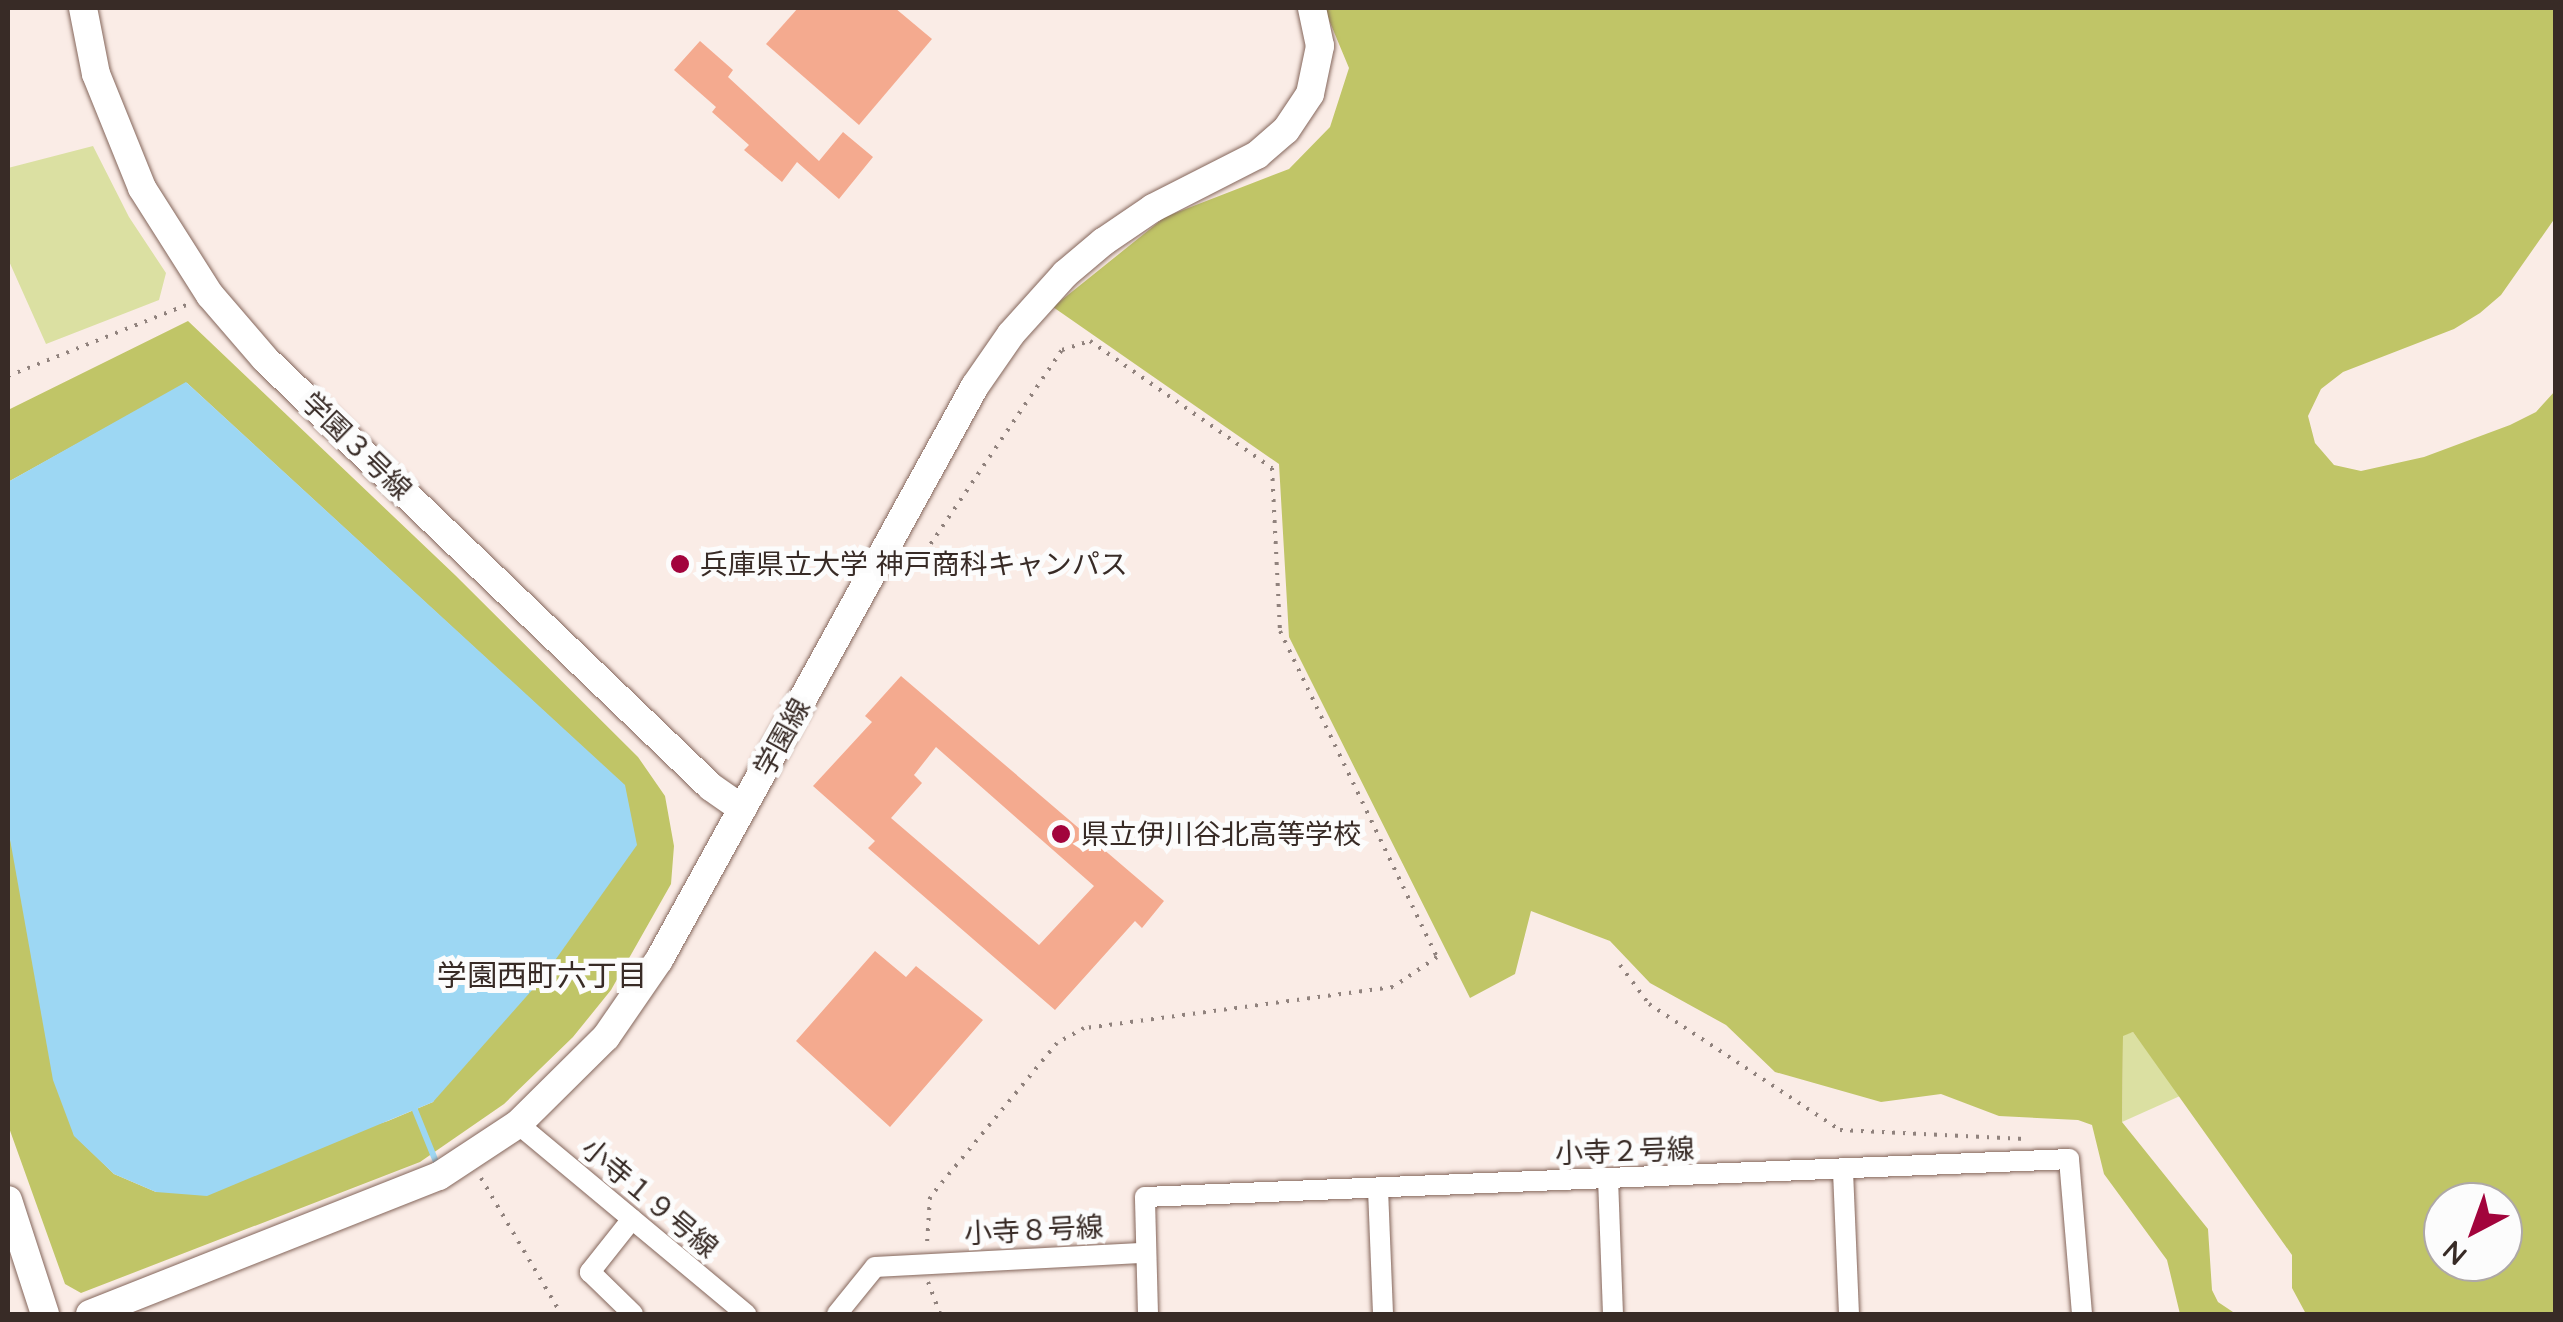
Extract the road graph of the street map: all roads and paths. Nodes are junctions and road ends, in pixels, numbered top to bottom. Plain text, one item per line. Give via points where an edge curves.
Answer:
1 (83, 8) edge
2 (1312, 8) edge
3 (210, 295) junction
4 (8, 376) edge
5 (881, 556) junction
6 (742, 808) junction
7 (1620, 965) dead end
8 (518, 1124) junction
9 (2029, 1140) dead end
10 (468, 1157) junction
11 (1843, 1171) junction
12 (1608, 1178) junction
13 (1378, 1189) junction
14 (8, 1200) edge
15 (632, 1219) junction
16 (1145, 1253) junction
17 (926, 1262) junction
18 (46, 1314) edge
19 (90, 1314) edge
20 (562, 1314) edge
21 (633, 1314) edge
22 (746, 1314) edge
23 (836, 1314) edge
24 (940, 1314) edge
25 (1148, 1314) edge
26 (1383, 1314) edge
27 (1613, 1314) edge
28 (1849, 1314) edge
29 (2082, 1314) edge

1 - 3 street, 学園３号線 via 96,74 142,188
2 - 5 street, 学園線 via 1320,46 1310,94 1286,130 1256,155 1153,208 1064,274 975,386
3 - 4 path
3 - 6 street, 学園３号線 via 266,359 711,787
5 - 6 street, 学園線
5 - 17 path via 914,570 1062,350 1090,340 1272,468 1280,631 1436,957 1393,987 1084,1028 1057,1043 930,1197
6 - 8 street, 学園線 via 659,960 606,1036
7 - 9 path via 1649,1004 1840,1130
8 - 10 street, 学園線
8 - 15 street, 小寺１９号線
10 - 19 street, 学園線 via 398,1196
10 - 20 path
11 - 12 street, 小寺２号線
11 - 28 street
11 - 29 street, 小寺２号線 via 2069,1159
12 - 13 street, 小寺２号線
12 - 27 street
13 - 16 street, 小寺２号線 via 1145,1198
13 - 26 street
14 - 18 street
15 - 21 street via 590,1272
15 - 22 street, 小寺１９号線
16 - 17 street, 小寺８号線
16 - 25 street, 小寺２号線
17 - 23 street via 875,1267
17 - 24 path

